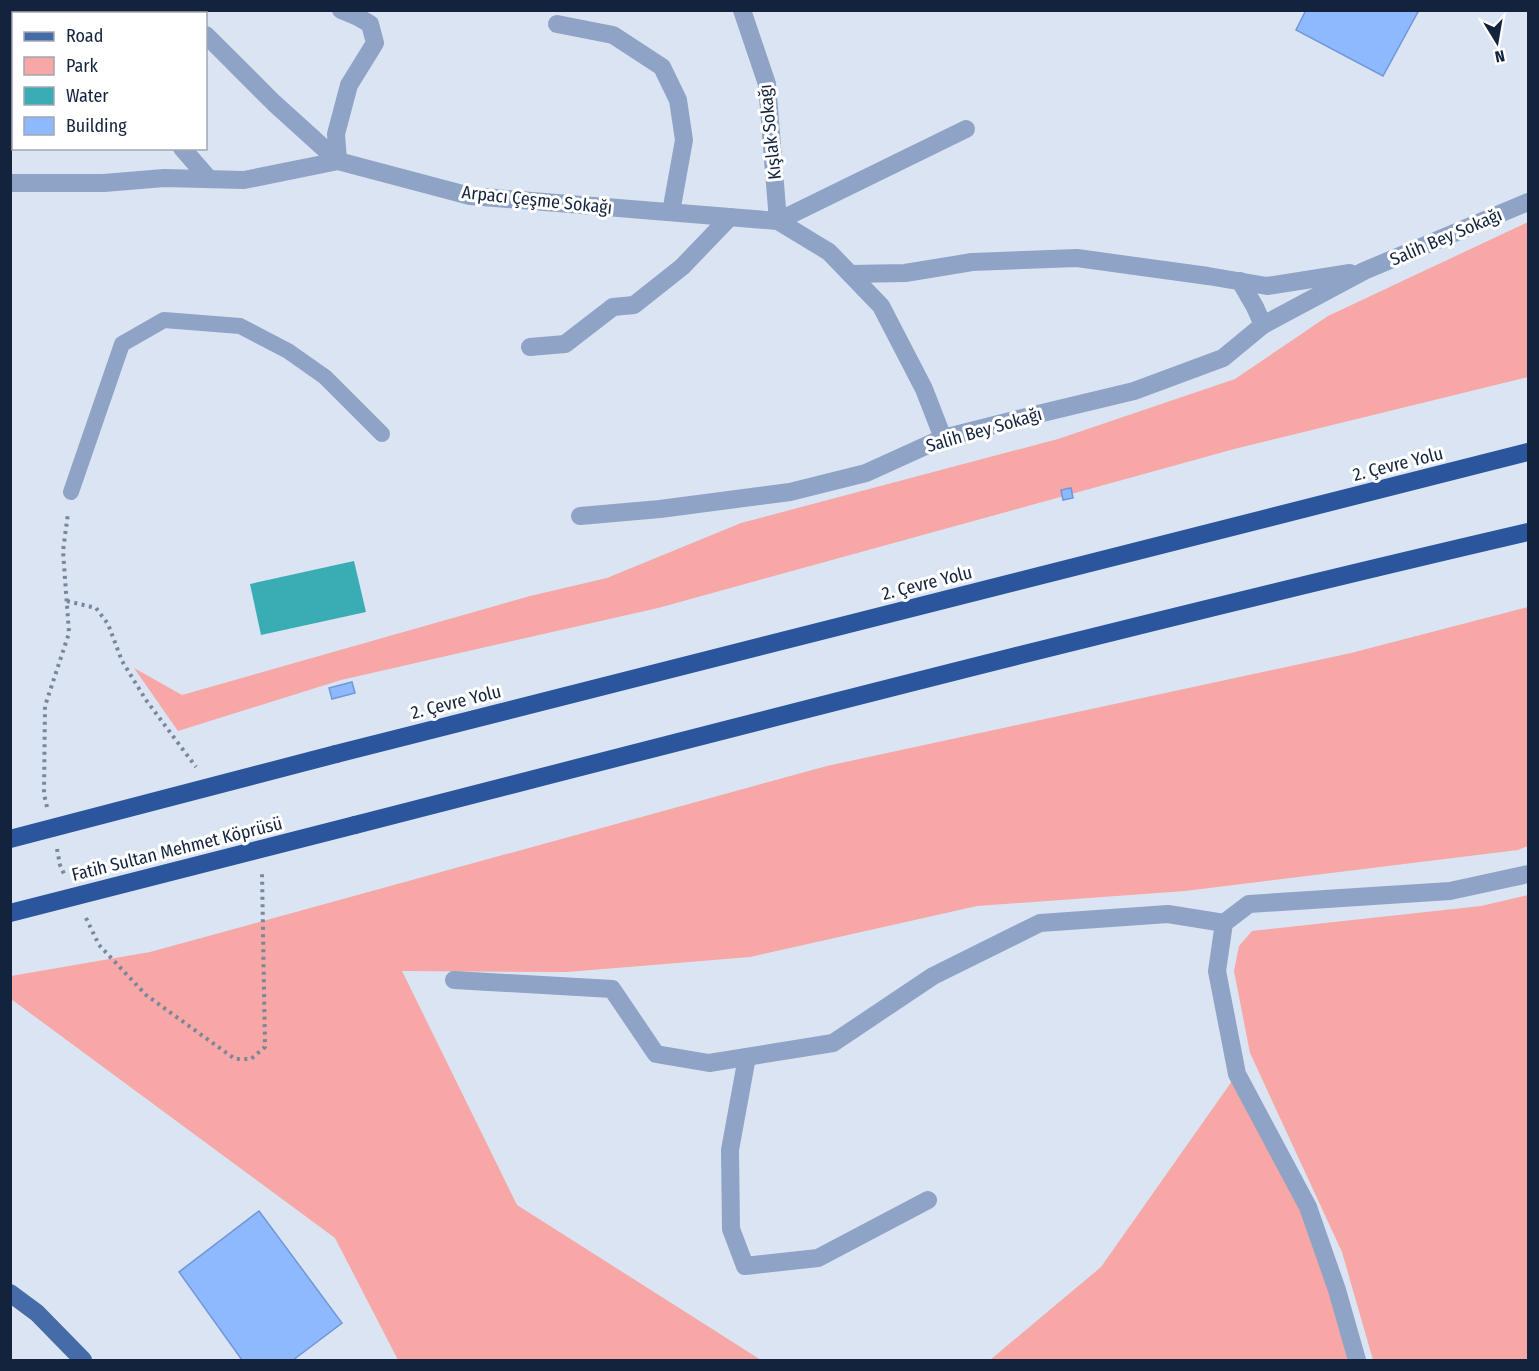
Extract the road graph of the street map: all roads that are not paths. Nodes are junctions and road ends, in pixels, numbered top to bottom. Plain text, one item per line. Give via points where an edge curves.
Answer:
1 (341, 10) edge
2 (742, 10) edge
3 (557, 24) dead end
4 (207, 36) edge
5 (966, 129) dead end
6 (184, 150) edge
7 (338, 161) junction
8 (209, 178) junction
9 (10, 183) edge
10 (1528, 202) edge
11 (671, 212) junction
12 (730, 217) junction
13 (778, 221) junction
14 (1364, 271) junction
15 (850, 274) junction
16 (1240, 281) junction
17 (1263, 325) junction
18 (530, 347) dead end
19 (382, 434) dead end
20 (943, 438) junction
21 (1528, 453) edge
22 (71, 492) road end
23 (580, 516) dead end
24 (1528, 532) edge
25 (10, 838) edge
26 (1528, 874) edge
27 (10, 913) edge
28 (1224, 923) junction
29 (454, 980) dead end
30 (747, 1057) junction
31 (928, 1200) dead end
32 (10, 1293) edge
33 (83, 1360) edge
34 (1357, 1360) edge

1 - 7 street via 370,24 375,42 349,85 336,134
2 - 13 street, Kışlak Sokağı via 767,84
3 - 11 street via 613,35 662,67 678,100 684,140
4 - 7 street, Arpacı Çeşme Sokağı
5 - 13 street
6 - 8 street
7 - 8 street via 244,180
7 - 11 street, Arpacı Çeşme Sokağı via 470,195
8 - 9 street
10 - 14 street, Salih Bey Sokağı
11 - 12 street, Arpacı Çeşme Sokağı
12 - 13 street, Arpacı Çeşme Sokağı
12 - 18 street via 682,267 634,305 613,307 565,344
13 - 15 street via 829,252
14 - 16 street, Salih Bey Sokağı via 1267,286
14 - 17 street, Salih Bey Sokağı
15 - 16 street, Salih Bey Sokağı via 905,273 972,262 1077,258
15 - 20 street via 881,306 924,389
16 - 17 street
17 - 20 street, Salih Bey Sokağı via 1223,358 1134,391
19 - 22 lane via 325,377 288,351 240,326 164,320 122,344
20 - 23 street, Salih Bey Sokağı via 866,473 790,492
21 - 25 highway, 2. Çevre Yolu, bridge
24 - 27 highway, Fatih Sultan Mehmet Köprüsü, bridge via 1005,658
26 - 28 street via 1450,891 1249,904
28 - 30 street via 1168,914 1040,923 933,976 833,1043
28 - 34 street via 1217,971 1237,1074 1308,1207
29 - 30 street via 612,989 656,1054 709,1063
30 - 31 street via 730,1150 731,1229 745,1266 818,1258
32 - 33 main road via 37,1313

